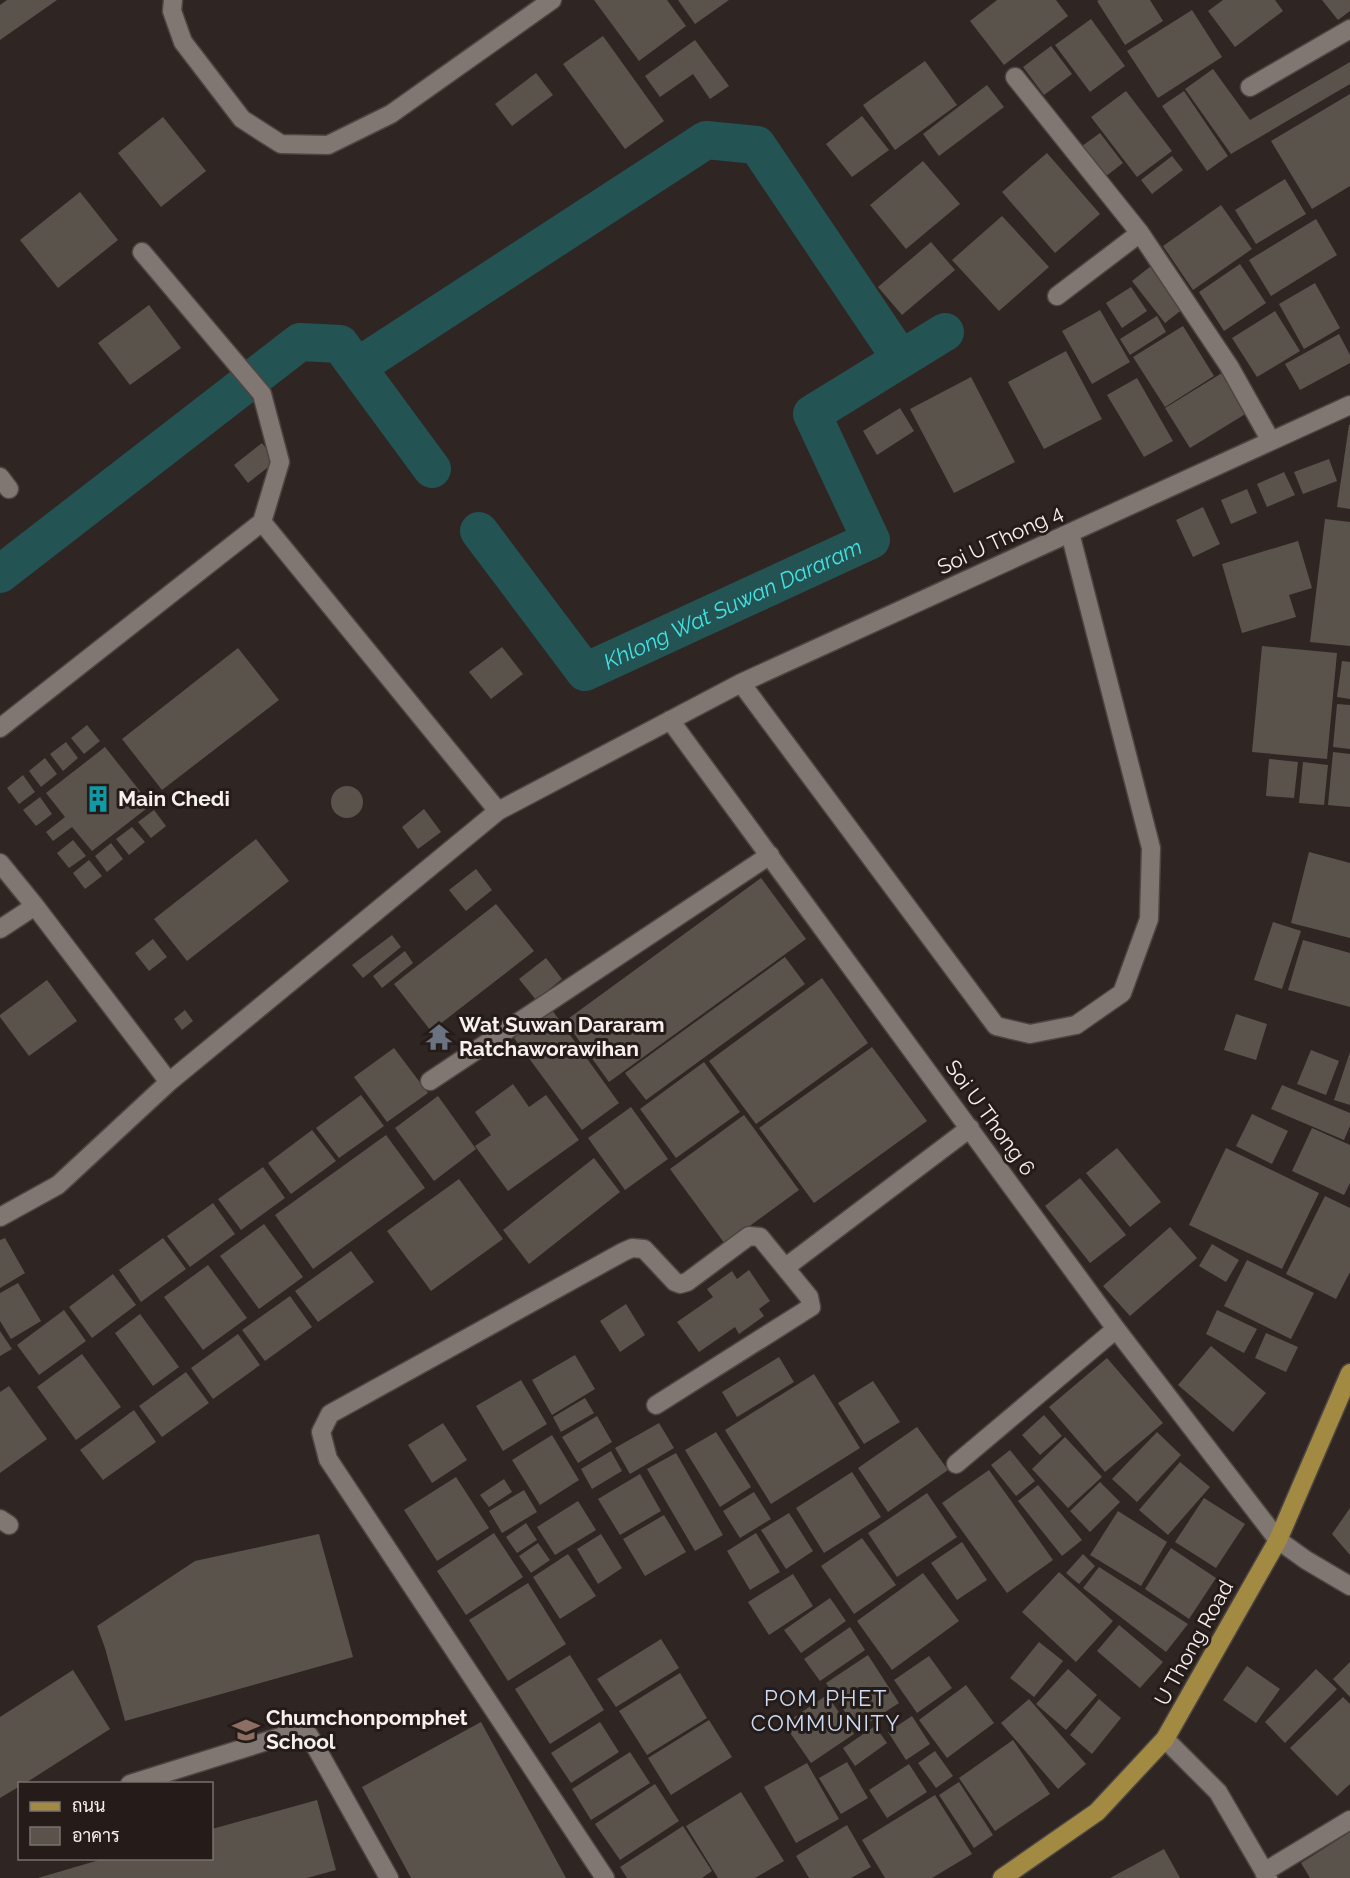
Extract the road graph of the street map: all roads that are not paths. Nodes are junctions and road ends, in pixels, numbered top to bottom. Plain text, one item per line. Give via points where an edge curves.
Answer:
1 (173, 0) edge
2 (552, 0) edge
3 (1350, 29) edge
4 (1015, 77) dead end
5 (1250, 87) dead end
6 (1140, 233) junction
7 (142, 252) dead end
8 (1057, 296) dead end
9 (1350, 405) edge
10 (1271, 441) junction
11 (262, 522) junction
12 (1070, 533) junction
13 (741, 684) junction
14 (670, 720) junction
15 (0, 728) edge
16 (498, 811) junction
17 (770, 855) junction
18 (0, 863) edge
19 (35, 906) junction
20 (0, 929) edge
21 (430, 1081) dead end
22 (169, 1082) junction
23 (970, 1128) junction
24 (0, 1217) edge
25 (786, 1267) junction
26 (1116, 1329) junction
27 (1350, 1372) edge
28 (656, 1406) dead end
29 (956, 1464) dead end
30 (1278, 1540) junction
31 (1350, 1586) edge
32 (1165, 1738) junction
33 (136, 1782) edge
34 (1350, 1820) edge
35 (1266, 1875) edge
36 (388, 1878) edge
37 (605, 1878) edge
38 (1002, 1878) edge

1 - 2 street via 172,11 183,42 242,119 281,144 328,145 391,114
3 - 5 street
4 - 6 street
6 - 8 street
6 - 10 street via 1229,366
7 - 11 street via 262,394 280,462
9 - 10 street, Soi U Thong 4
10 - 12 street, Soi U Thong 4
11 - 15 street
11 - 16 street
12 - 13 street, Soi U Thong 4
12 - 13 street via 1151,848 1149,919 1122,993 1076,1025 1030,1034 996,1026
13 - 14 street, Soi U Thong 4
14 - 16 street, Soi U Thong 4
14 - 17 street, Soi U Thong 6
16 - 22 street, Soi U Thong 4
17 - 21 street
17 - 23 street, Soi U Thong 6
18 - 19 street
19 - 20 street
19 - 22 street
22 - 24 street, Soi U Thong 4 via 58,1185
23 - 25 street
23 - 26 street, Soi U Thong 6
25 - 28 street via 809,1297 811,1307
25 - 37 street via 755,1235 680,1284 644,1249 632,1248 330,1414 321,1432 328,1460
26 - 29 street
26 - 30 street, Soi U Thong 6
27 - 30 main road, U Thong Road
30 - 31 street, Soi U Thong 6
30 - 32 main road, U Thong Road
32 - 35 street via 1218,1792
32 - 38 main road, U Thong Road via 1097,1812
33 - 36 street via 299,1731 308,1734
34 - 35 street

